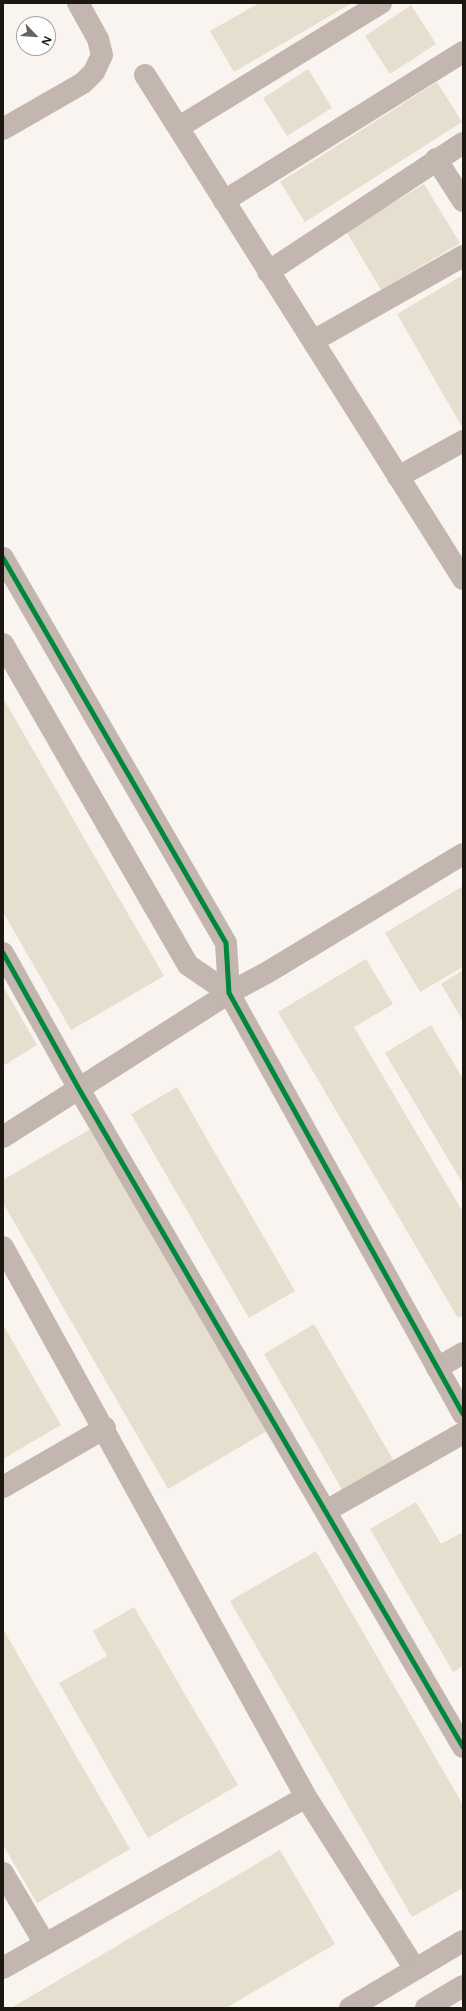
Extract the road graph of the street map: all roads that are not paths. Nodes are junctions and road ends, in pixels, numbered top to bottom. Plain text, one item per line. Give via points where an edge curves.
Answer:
1 (78, 3) edge
2 (381, 3) edge
3 (463, 52) edge
4 (145, 75) dead end
5 (179, 127) junction
6 (3, 129) edge
7 (463, 143) edge
8 (436, 159) junction
9 (463, 201) edge
10 (224, 202) junction
11 (463, 256) edge
12 (268, 272) junction
13 (313, 341) junction
14 (463, 441) edge
15 (398, 477) junction
16 (3, 558) edge
17 (463, 579) edge
18 (3, 644) edge
19 (463, 854) edge
20 (3, 953) edge
21 (229, 993) junction
22 (79, 1089) junction
23 (3, 1136) edge
24 (3, 1247) edge
25 (463, 1353) edge
26 (437, 1368) junction
27 (463, 1414) edge
28 (105, 1428) junction
29 (463, 1433) edge
30 (3, 1487) edge
31 (326, 1511) junction
32 (463, 1747) edge
33 (306, 1797) junction
34 (3, 1874) edge
35 (463, 1941) edge
36 (44, 1944) junction
37 (3, 1968) edge
38 (415, 1969) junction
39 (463, 1986) edge
40 (350, 2008) edge
41 (426, 2008) edge

1 - 6 street via 98,39 102,55 94,72 83,84
2 - 5 street
3 - 10 street
4 - 5 street
5 - 10 street
7 - 8 street
8 - 9 street
8 - 12 street
10 - 12 street
11 - 13 street
12 - 13 street
13 - 15 street
14 - 15 street
15 - 17 street
16 - 21 street via 226,943
18 - 21 street via 188,965
19 - 21 street
20 - 22 street
21 - 22 street
21 - 26 street
22 - 23 street
22 - 31 street
24 - 28 street
25 - 26 street
26 - 27 street
28 - 30 street
28 - 33 street
29 - 31 street
31 - 32 street
33 - 36 street
33 - 38 street
34 - 36 street
35 - 38 street
36 - 37 street
38 - 40 street
39 - 41 street

